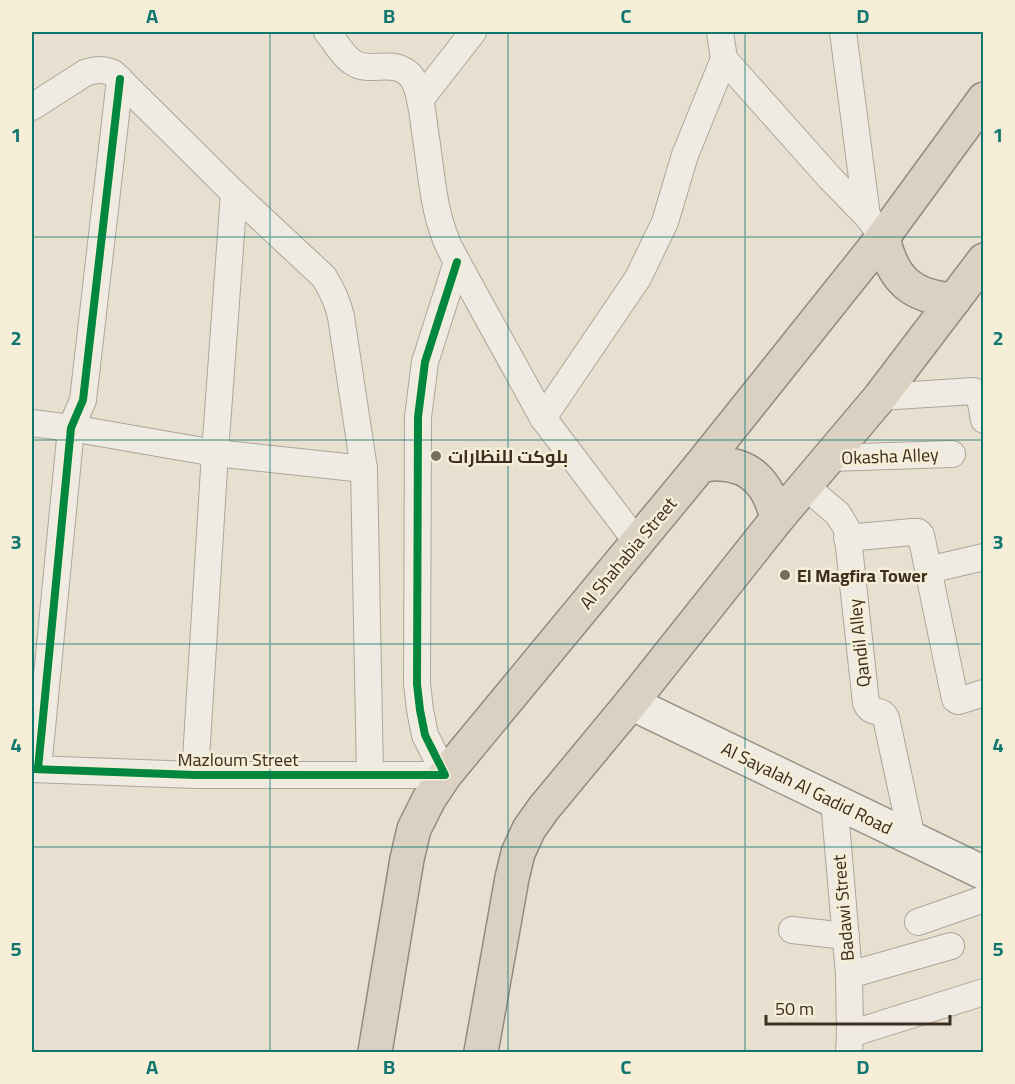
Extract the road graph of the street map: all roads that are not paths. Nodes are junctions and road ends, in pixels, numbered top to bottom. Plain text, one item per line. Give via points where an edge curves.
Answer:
1 (327, 32) edge
2 (473, 32) edge
3 (720, 32) edge
4 (843, 32) edge
5 (724, 59) junction
6 (120, 80) junction
7 (984, 99) edge
8 (420, 100) junction
9 (32, 107) edge
10 (234, 193) junction
11 (875, 227) junction
12 (984, 260) edge
13 (456, 262) junction
14 (954, 300) junction
15 (880, 397) junction
16 (543, 418) junction
17 (984, 420) edge
18 (32, 423) edge
19 (71, 428) junction
20 (215, 453) junction
21 (952, 454) dead end
22 (829, 458) junction
23 (701, 465) junction
24 (364, 469) junction
25 (805, 486) junction
26 (777, 519) junction
27 (847, 538) junction
28 (637, 542) junction
29 (984, 557) edge
30 (928, 570) junction
31 (983, 695) edge
32 (631, 703) junction
33 (35, 769) edge
34 (195, 774) junction
35 (370, 775) junction
36 (445, 775) junction
37 (834, 800) junction
38 (912, 838) junction
39 (981, 884) edge
40 (918, 922) dead end
41 (792, 930) dead end
42 (846, 936) junction
43 (951, 945) dead end
44 (849, 975) junction
45 (984, 992) edge
46 (850, 1043) edge
47 (375, 1053) edge
48 (481, 1053) edge

1 - 8 street via 354,63 392,66 408,73
2 - 8 street
3 - 5 street
4 - 11 street
5 - 11 street
5 - 16 street via 685,155 665,222 638,278
6 - 9 street via 104,70 86,72
6 - 10 street
6 - 19 street via 83,400
7 - 11 highway, Al Shahabia Street
8 - 13 street via 437,211
10 - 20 street
10 - 24 street via 308,260 334,293
11 - 14 highway via 894,270 906,283 920,293
11 - 23 highway, Al Shahabia Street
12 - 14 highway
13 - 16 street
13 - 36 street via 424,362 418,417 417,684 425,735
14 - 15 highway
15 - 17 street via 974,391
15 - 22 highway
16 - 28 street
18 - 19 street
19 - 20 street
19 - 33 street
20 - 24 street
20 - 34 street
21 - 22 street, Okasha Alley
22 - 25 highway
23 - 26 highway via 738,466 753,475 765,487
23 - 28 highway, Al Shahabia Street
24 - 35 street
25 - 26 highway
25 - 27 street, Qandil Alley via 838,514 847,529
26 - 32 highway
27 - 30 street via 918,532
27 - 38 street, Qandil Alley via 866,703 886,718
28 - 36 highway, Al Shahabia Street
29 - 30 street
30 - 31 street via 955,699
32 - 37 street, Al Sayalah Al Gadid Road
32 - 48 highway via 544,808 518,853
33 - 34 street, Mazloum Street
34 - 35 street, Mazloum Street
35 - 36 street, Mazloum Street
36 - 47 highway, Al Shahabia Street via 414,830
37 - 38 street, Al Sayalah Al Gadid Road
37 - 42 street, Badawi Street
38 - 39 street, Al Sayalah Al Gadid Road
39 - 40 street via 981,900
41 - 42 street
42 - 44 street, Badawi Street
43 - 44 street
44 - 46 street, Badawi Street
45 - 46 street

